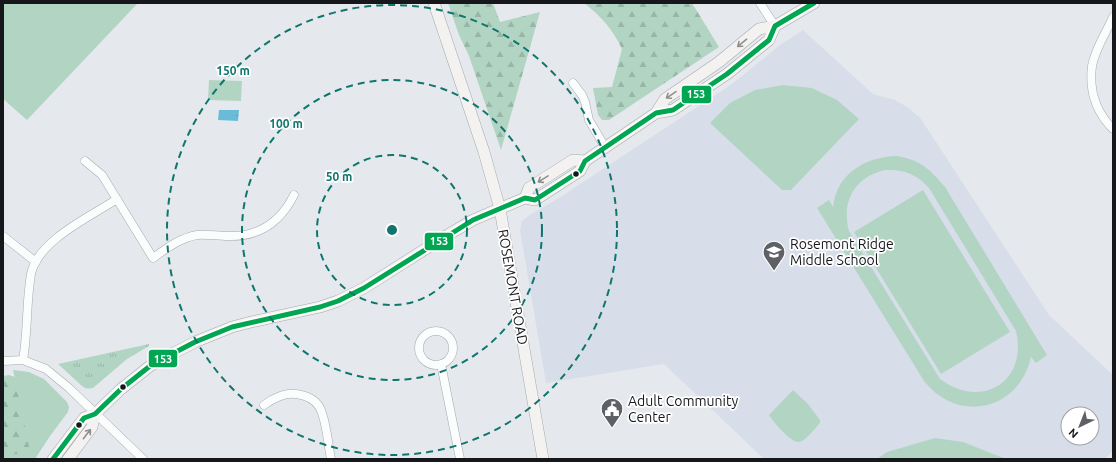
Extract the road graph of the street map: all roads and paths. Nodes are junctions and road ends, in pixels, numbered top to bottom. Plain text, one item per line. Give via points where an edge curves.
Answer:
1 (434, 3) edge
2 (760, 3) edge
3 (814, 3) edge
4 (1113, 17) edge
5 (775, 26) junction
6 (573, 82) dead end
7 (1113, 129) edge
8 (605, 148) junction
9 (85, 161) dead end
10 (294, 196) dead end
11 (117, 200) junction
12 (500, 209) junction
13 (3, 236) edge
14 (36, 262) junction
15 (23, 360) junction
16 (3, 361) edge
17 (441, 364) junction
18 (264, 405) dead end
19 (95, 414) junction
20 (53, 459) edge
21 (68, 459) edge
22 (143, 459) edge
23 (331, 459) edge
24 (460, 459) edge
25 (543, 459) edge

1 - 12 main road, ROSEMONT ROAD via 484,152
2 - 5 street
3 - 5 main road
4 - 7 street via 1092,65 1092,86 1096,104
5 - 8 main road via 760,29 719,62 665,99 656,113
6 - 8 street via 582,95 589,120
8 - 12 main road via 585,161 580,171 535,200 524,198
9 - 11 street via 102,175
10 - 11 street via 281,216 260,230 238,236 204,235 187,238 154,258
11 - 14 street via 54,239
12 - 19 main road via 460,227 364,288 338,301 247,323 195,342 150,366
12 - 25 main road, ROSEMONT ROAD
13 - 14 street
14 - 15 street via 32,273
15 - 16 street
15 - 19 street via 46,369
17 - 17 street via 451,356 453,343 443,332 424,335 419,344 422,359 428,363
17 - 24 street
18 - 23 street via 278,396 292,393 313,399 322,412
19 - 20 main road via 84,418
21 -> 19 main road via 92,427
19 - 22 street

